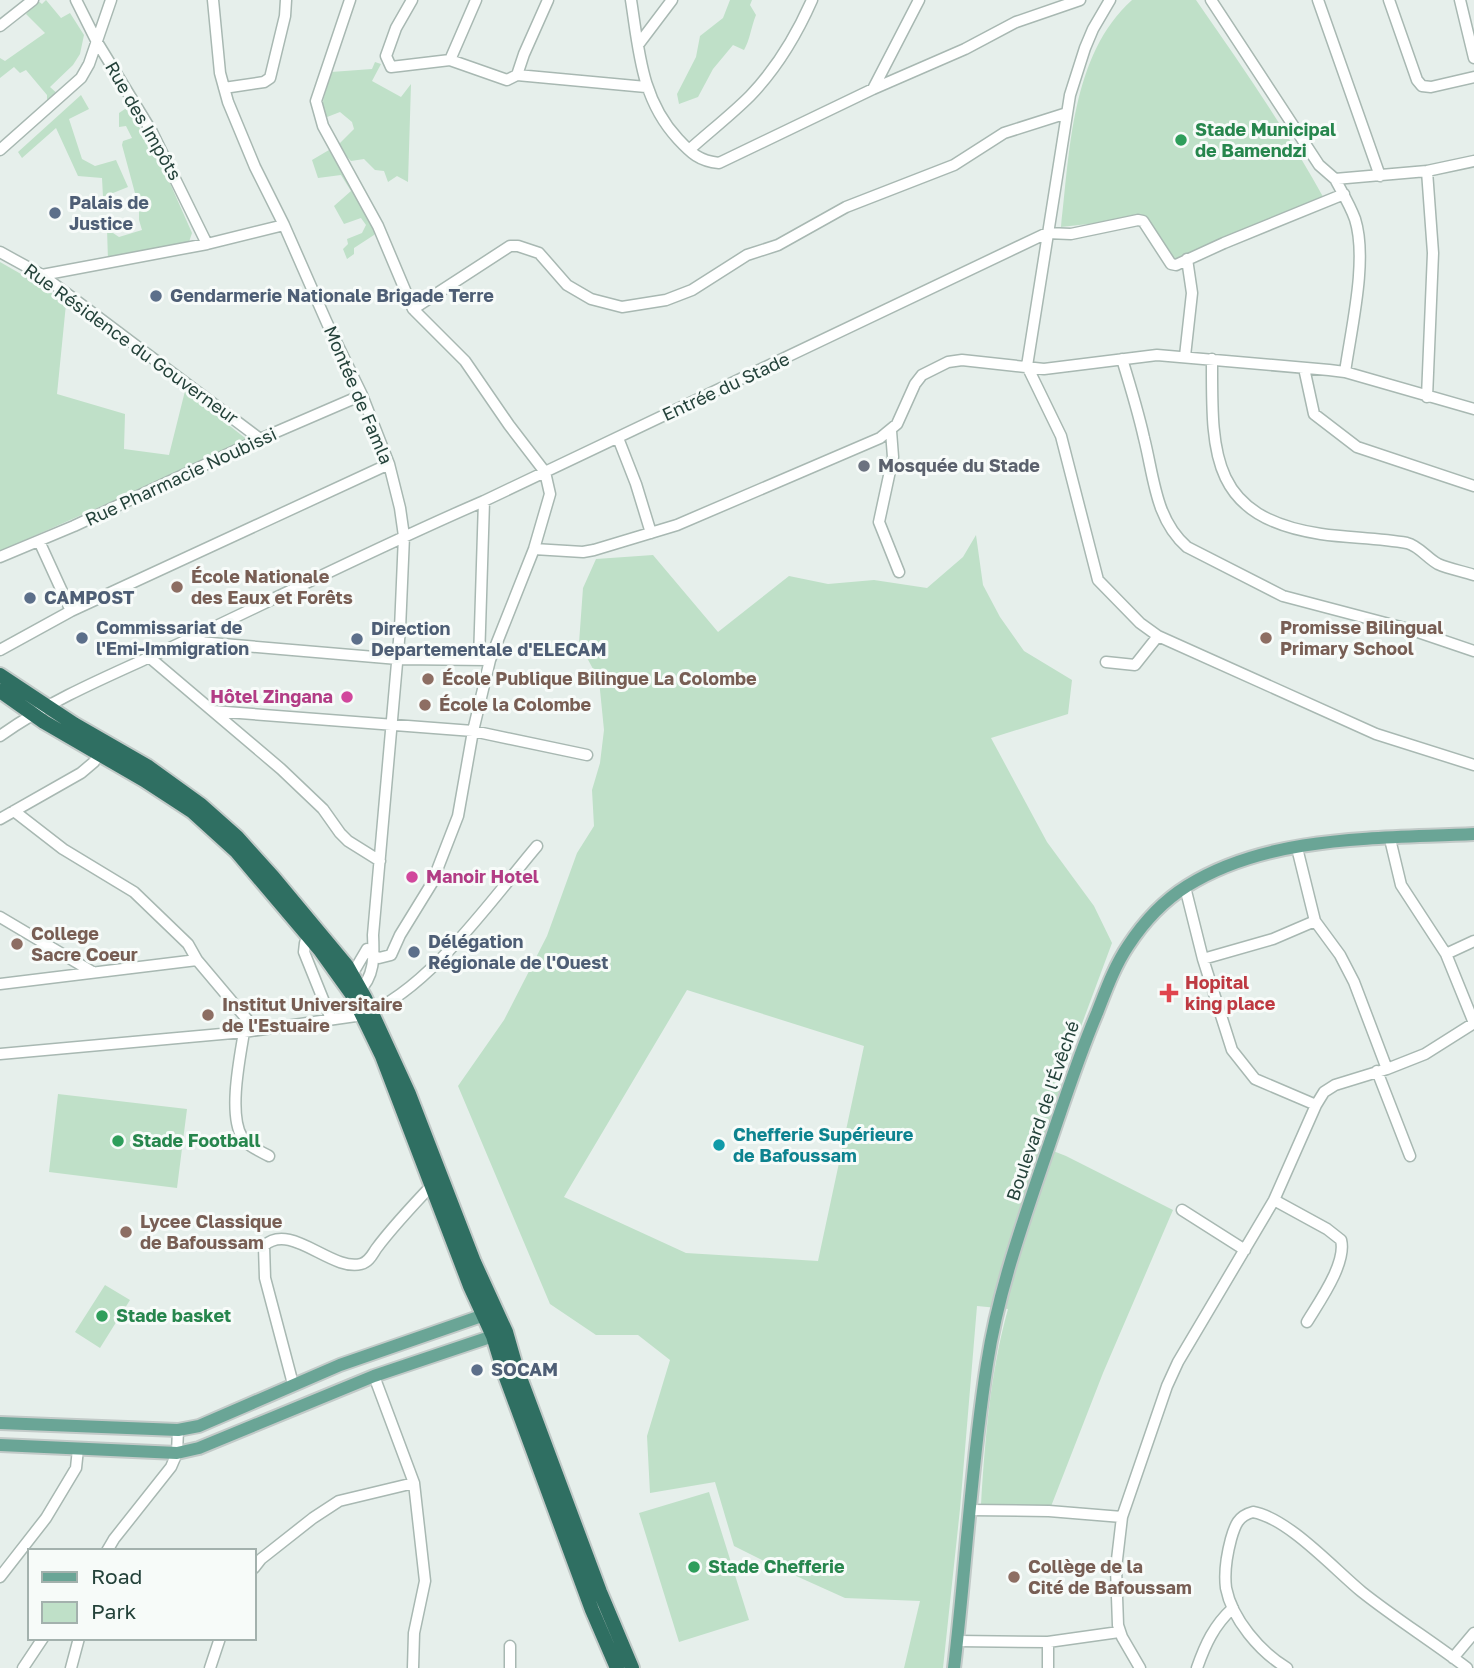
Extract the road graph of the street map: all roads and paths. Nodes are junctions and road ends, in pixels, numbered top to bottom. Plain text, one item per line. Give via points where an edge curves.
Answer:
1 (33, 0) edge
2 (76, 0) edge
3 (111, 0) edge
4 (213, 0) edge
5 (286, 0) edge
6 (350, 0) edge
7 (412, 0) edge
8 (475, 0) edge
9 (548, 0) edge
10 (631, 0) edge
11 (672, 0) edge
12 (813, 0) edge
13 (919, 0) edge
14 (1080, 0) edge
15 (1110, 0) edge
16 (1211, 0) edge
17 (1318, 0) edge
18 (1389, 0) edge
19 (1460, 0) edge
20 (0, 26) edge
21 (97, 42) junction
22 (638, 45) junction
23 (1474, 58) edge
24 (450, 60) junction
25 (517, 75) junction
26 (1474, 76) edge
27 (646, 87) junction
28 (224, 88) junction
29 (873, 89) junction
30 (1067, 113) junction
31 (0, 150) edge
32 (689, 150) junction
33 (1474, 161) edge
34 (1427, 171) junction
35 (1380, 176) junction
36 (1335, 179) junction
37 (1344, 194) junction
38 (284, 225) junction
39 (1047, 233) junction
40 (207, 244) junction
41 (0, 252) edge
42 (1187, 259) junction
43 (42, 275) junction
44 (413, 309) junction
45 (1185, 356) junction
46 (1122, 359) junction
47 (1212, 359) junction
48 (1027, 366) junction
49 (1304, 368) junction
50 (1345, 372) junction
51 (362, 395) junction
52 (1427, 397) junction
53 (1474, 409) edge
54 (891, 431) junction
55 (618, 438) junction
56 (260, 439) junction
57 (388, 464) junction
58 (545, 472) junction
59 (1474, 486) edge
60 (484, 501) junction
61 (651, 533) junction
62 (404, 536) junction
63 (40, 541) junction
64 (534, 549) junction
65 (0, 557) edge
66 (899, 572) dead end
67 (1474, 575) edge
68 (71, 611) junction
69 (1157, 636) junction
70 (186, 641) junction
71 (0, 650) edge
72 (1474, 651) edge
73 (149, 657) junction
74 (398, 659) junction
75 (485, 660) junction
76 (1106, 662) dead end
77 (0, 675) edge
78 (0, 691) edge
79 (38, 709) junction
80 (213, 710) junction
81 (391, 724) junction
82 (473, 731) junction
83 (0, 736) edge
84 (103, 748) junction
85 (587, 755) dead end
86 (1474, 765) edge
87 (13, 811) junction
88 (0, 819) edge
89 (1474, 834) edge
90 (1390, 839) junction
91 (537, 846) dead end
92 (1297, 848) junction
93 (380, 861) junction
94 (1185, 887) junction
95 (0, 917) edge
96 (1315, 921) junction
97 (314, 934) junction
98 (1474, 941) edge
99 (370, 954) junction
100 (1446, 954) junction
101 (1203, 959) junction
102 (197, 960) junction
103 (91, 971) junction
104 (349, 979) junction
105 (0, 984) edge
106 (357, 993) junction
107 (367, 1013) junction
108 (331, 1019) junction
109 (1474, 1023) edge
110 (256, 1030) junction
111 (244, 1032) junction
112 (0, 1054) edge
113 (1382, 1070) junction
114 (1316, 1105) junction
115 (269, 1156) dead end
116 (1410, 1156) dead end
117 (437, 1181) junction
118 (1274, 1200) junction
119 (1182, 1210) dead end
120 (1245, 1250) junction
121 (491, 1313) junction
122 (1307, 1322) dead end
123 (500, 1334) junction
124 (374, 1376) junction
125 (293, 1384) junction
126 (0, 1423) edge
127 (178, 1430) junction
128 (0, 1445) edge
129 (78, 1449) junction
130 (177, 1453) junction
131 (414, 1483) junction
132 (969, 1510) junction
133 (1122, 1517) junction
134 (108, 1549) edge
135 (256, 1566) edge
136 (0, 1577) edge
137 (1233, 1608) junction
138 (1119, 1632) junction
139 (1474, 1633) edge
140 (42, 1640) edge
141 (78, 1640) edge
142 (219, 1640) edge
143 (957, 1641) junction
144 (1048, 1642) junction
145 (510, 1646) dead end
146 (1454, 1658) junction
147 (23, 1668) edge
148 (71, 1668) edge
149 (211, 1668) edge
150 (413, 1668) edge
151 (510, 1668) edge
152 (617, 1668) edge
153 (632, 1668) edge
154 (954, 1668) edge
155 (1048, 1668) edge
156 (1140, 1668) edge
157 (1197, 1668) edge
158 (1287, 1668) edge
159 (1467, 1668) edge

1 - 20 street
2 - 21 street, Rue des Impôts
3 - 21 street
4 - 28 street, Montée de Famla
5 - 28 street via 270,78
6 - 44 street via 318,92 317,111 378,226
7 - 24 street via 386,55 391,66
8 - 24 street
9 - 25 street
10 - 22 street
11 - 22 street
12 - 32 street via 761,83
13 - 29 street
14 - 29 street via 1016,22 924,69
15 - 30 street via 1085,48
16 - 36 street via 1319,165
17 - 35 street
18 - 26 street via 1422,86
19 - 23 street
21 - 31 street via 81,78
21 - 40 street, Rue des Impôts via 157,142
22 - 27 street
24 - 25 street via 508,80
25 - 27 street
27 - 32 street via 661,119
28 - 38 street, Montée de Famla via 254,167
29 - 32 street via 719,163 697,158
30 - 39 street
30 - 44 street via 1004,133 954,165 846,207 778,245 747,254 692,290 666,300 622,307 591,299 567,285 539,253 510,246
33 - 34 street
34 - 35 street
34 - 52 street via 1433,253
35 - 36 street
36 - 37 street
37 - 42 street
37 - 50 street via 1358,245 1358,282
38 - 40 street
38 - 51 street, Montée de Famla
39 - 42 street via 1071,234 1138,219 1171,264
39 - 48 street
39 - 55 street, Entrée du Stade
40 - 43 street
41 - 43 street, Rue Résidence du Gouverneur
42 - 45 street via 1192,293
43 - 56 street, Rue Résidence du Gouverneur
44 - 58 street via 465,361
45 - 46 street
45 - 47 street
46 - 48 street via 1052,369
46 - 72 street via 1161,511 1187,547 1283,596
47 - 49 street
47 - 67 street via 1216,449 1231,491 1243,503 1262,516 1303,531 1412,545 1438,564
48 - 54 street via 962,360 933,368 915,384
48 - 69 street via 1061,436 1098,580
49 - 50 street
49 - 59 street via 1314,414 1357,447
50 - 52 street
51 - 56 street, Rue Pharmacie Noubissi
51 - 57 street, Montée de Famla
52 - 53 street
54 - 61 street via 842,456
54 - 66 street via 892,457 879,522
55 - 58 street, Entrée du Stade
55 - 61 street
56 - 63 street, Rue Pharmacie Noubissi
57 - 62 street, Montée de Famla
57 - 68 street
58 - 60 street, Entrée du Stade
58 - 64 street via 550,494
60 - 62 street, Entrée du Stade
60 - 75 street
61 - 64 street via 588,551
62 - 70 street, Entrée du Stade
62 - 74 street, Montée de Famla
63 - 65 street, Rue Pharmacie Noubissi
63 - 68 street
64 - 75 street
68 - 71 street
69 - 76 street via 1135,665
69 - 86 street via 1376,734
70 - 73 street, Entrée du Stade
70 - 74 street
73 - 79 street, Entrée du Stade
73 - 80 street
74 - 75 street
74 - 81 street, Montée de Famla
75 - 82 street
77 - 79 highway
78 - 79 highway
79 - 83 street, Entrée du Stade
79 - 84 highway
80 - 81 street
80 - 93 street via 323,809 348,841
81 - 82 street
81 - 93 street, Montée de Famla
82 - 85 street
82 - 99 street via 462,801 432,883 391,955
84 - 87 street via 81,774
84 - 97 highway via 168,779 219,820 273,877
87 - 88 street
87 - 102 street via 134,892 188,944
89 - 90 main road, Boulevard de l'Évêché
90 - 92 main road, Boulevard de l'Évêché
90 - 100 street via 1401,885
91 - 107 street via 449,949 405,990
92 - 94 main road, Boulevard de l'Évêché via 1226,866
92 - 96 street
93 - 99 street, Montée de Famla
94 - 101 street
94 - 132 main road, Boulevard de l'Évêché via 1149,919 1127,948 1068,1087 999,1302
95 - 103 street
96 - 101 street via 1273,939
96 - 113 street via 1354,982
97 - 104 highway
97 - 108 street via 304,952
98 - 100 street
99 - 104 street
99 - 106 street, Montée de Famla via 371,974
100 - 109 street
101 - 114 street via 1237,1058 1255,1079
102 - 103 street
102 - 110 street
103 - 105 street
104 - 106 highway
106 - 107 highway
107 - 108 street
107 - 117 highway via 409,1094
108 - 110 street
109 - 113 street via 1425,1054
110 - 111 street
111 - 112 street
111 - 115 street via 236,1086 238,1125 242,1137
113 - 114 street via 1335,1085
113 - 116 street
114 - 118 street
117 - 121 highway via 474,1262
117 - 125 street via 366,1263 337,1261 283,1240 264,1246 265,1278
118 - 120 street
118 - 122 street via 1341,1241 1339,1265
119 - 120 street
120 - 133 street via 1174,1371
121 - 123 highway
121 - 125 main road
123 - 124 main road
123 - 152 highway via 504,1373
123 - 153 highway
124 - 130 main road
124 - 131 street
125 - 127 main road via 234,1412
126 - 127 main road
127 - 130 street
128 - 129 main road
129 - 130 main road
129 - 136 street via 76,1468 46,1518
130 - 134 street
131 - 135 street via 339,1501
131 - 150 street via 425,1581 414,1633
132 - 133 street
132 - 143 main road, Boulevard de l'Évêché
133 - 138 street via 1115,1599
137 - 146 street via 1226,1587 1227,1552 1235,1526 1246,1514 1260,1513 1292,1532 1362,1592
137 - 157 street via 1212,1633
137 - 158 street via 1264,1651
138 - 144 street
138 - 156 street
139 - 146 street
140 - 147 street
141 - 148 street
142 - 149 street
143 - 144 street
143 - 154 main road, Boulevard de l'Évêché
144 - 155 street
145 - 151 street
146 - 159 street

